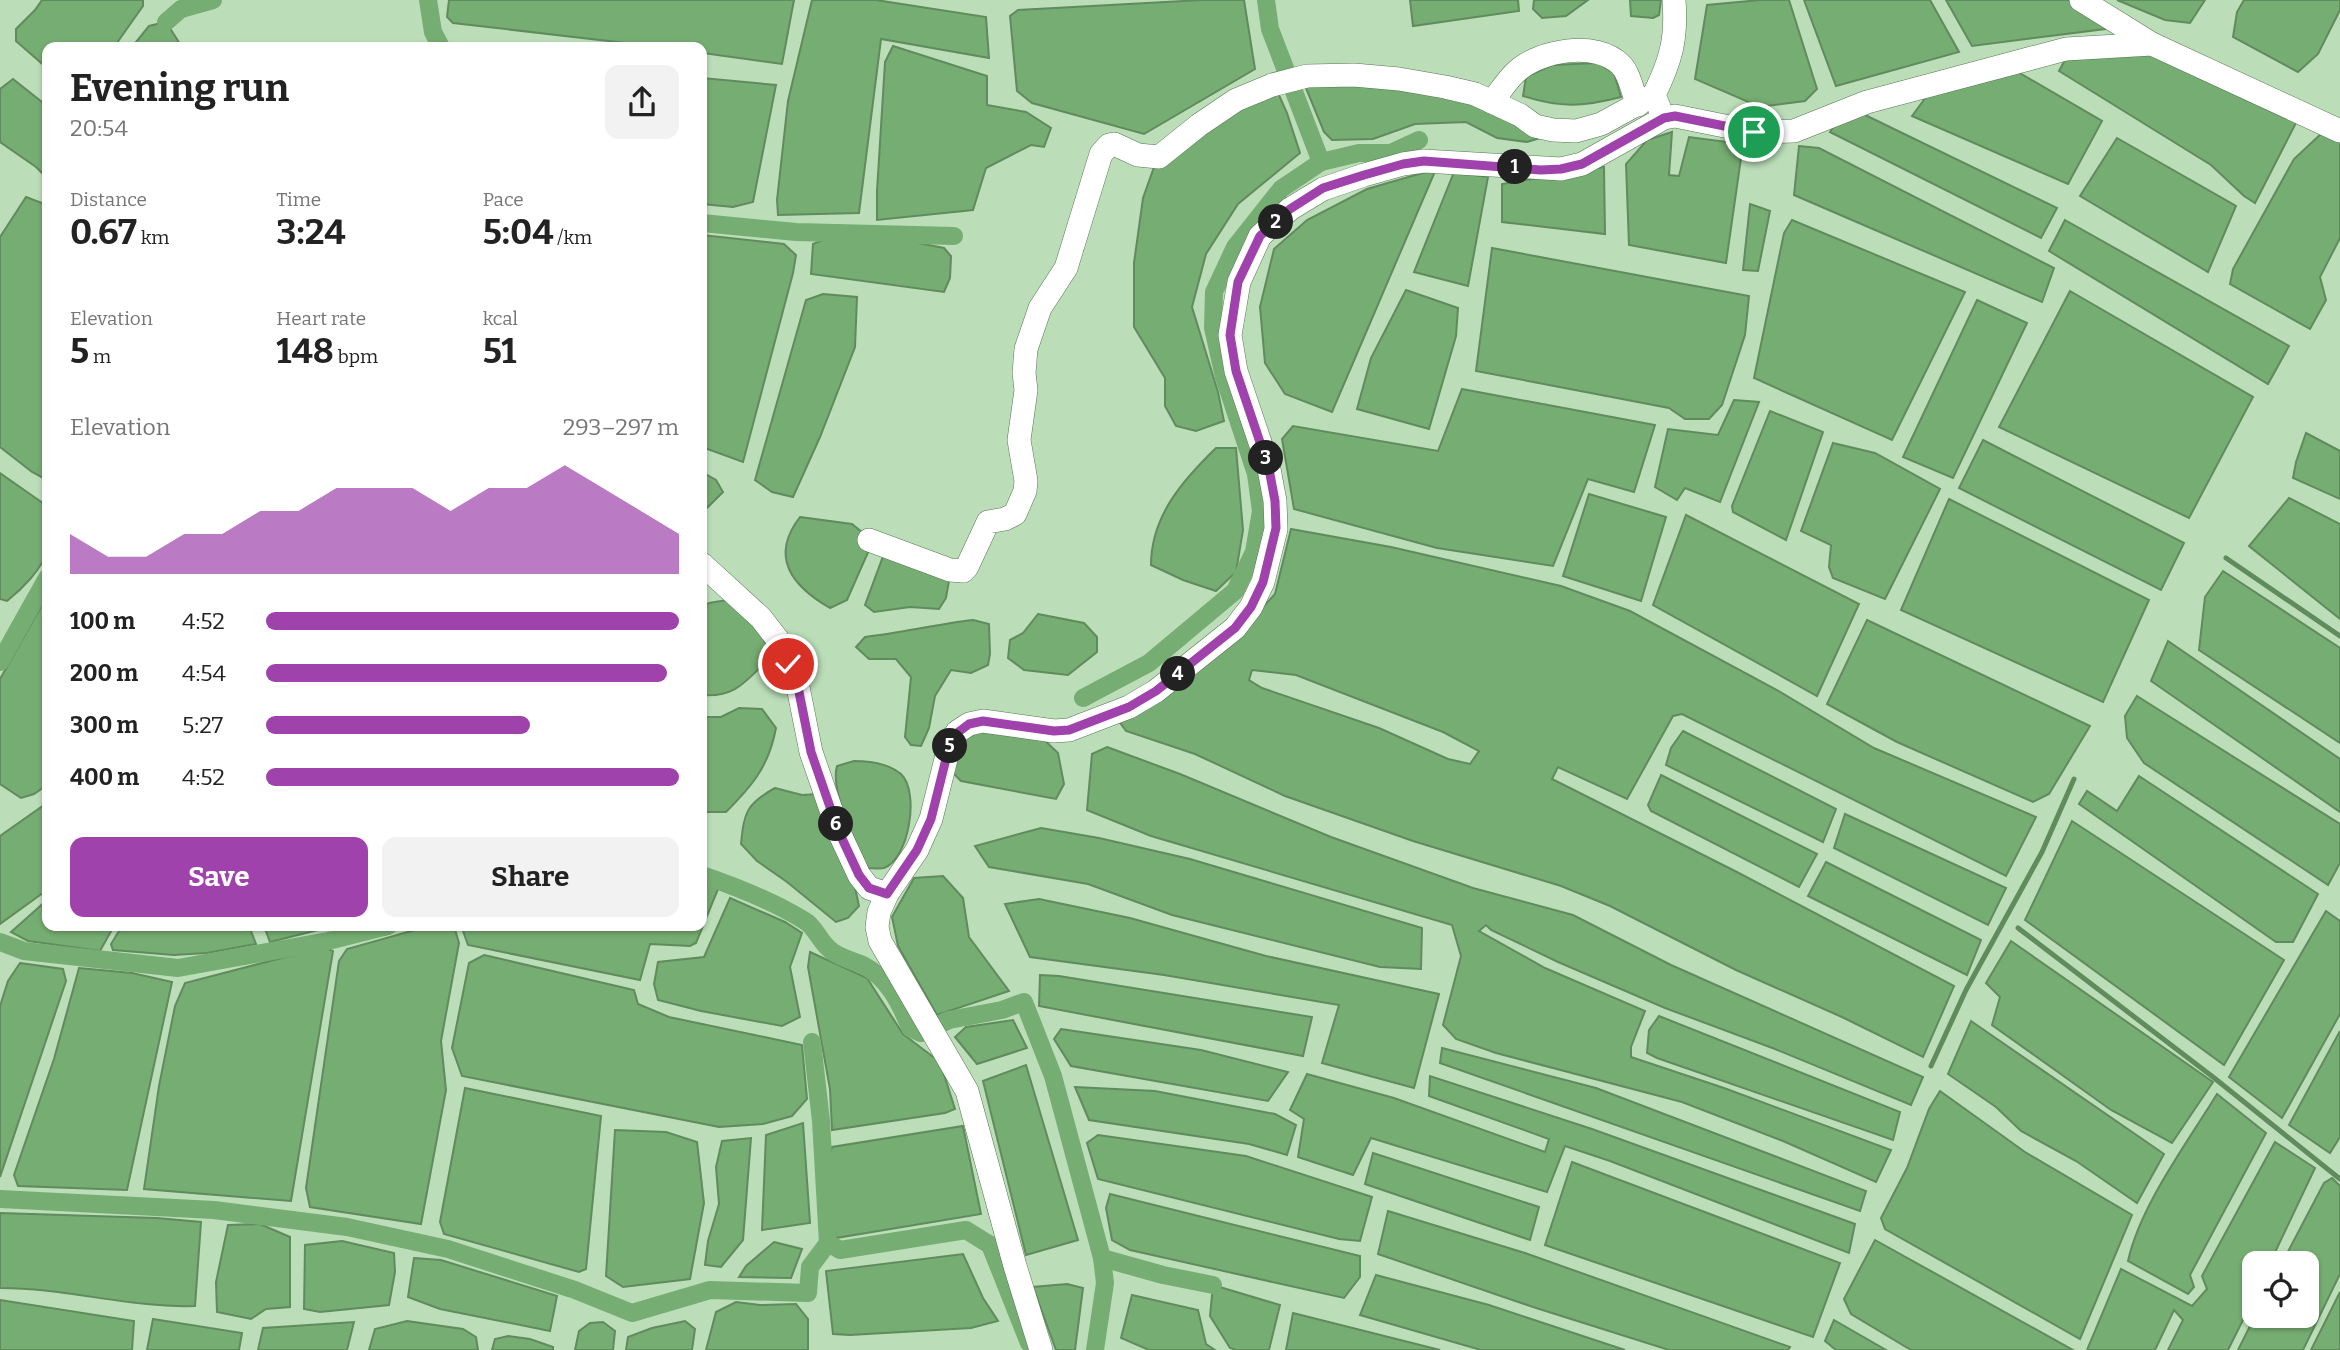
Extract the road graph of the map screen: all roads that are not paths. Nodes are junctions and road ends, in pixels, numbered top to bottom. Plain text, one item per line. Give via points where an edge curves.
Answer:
1 (1674, 0) edge
2 (2081, 0) edge
3 (2152, 44) junction
4 (1646, 100) junction
5 (1492, 102) junction
6 (1664, 118) junction
7 (2340, 131) edge
8 (869, 540) dead end
9 (707, 569) edge
10 (887, 894) junction
11 (1041, 1350) edge

1 - 4 street via 1668,67
2 - 3 street
3 - 6 street via 2066,49 1867,102 1794,131 1754,132 1675,116
3 - 7 street
4 - 5 street via 1601,124 1576,131 1535,126
4 - 5 street via 1623,66 1606,54 1581,50 1537,58 1515,72
4 - 6 street
5 - 8 street via 1475,94 1399,79 1307,76 1236,100 1159,157 1138,155 1114,144 1105,147 1066,268 1040,308 1026,349 1019,440 1027,481 1021,505 1015,514 988,522 963,571
6 - 10 street via 1582,164 1561,169 1424,161 1364,175 1323,188 1260,236 1238,282 1230,335 1236,371 1275,501 1276,528 1263,582 1251,607 1235,628 1129,707 1069,730 983,721 957,733 949,747 931,819 917,850
9 - 10 street via 778,639 798,687 811,752 838,830 859,875 869,888
10 - 11 street via 879,912 880,941 962,1081

